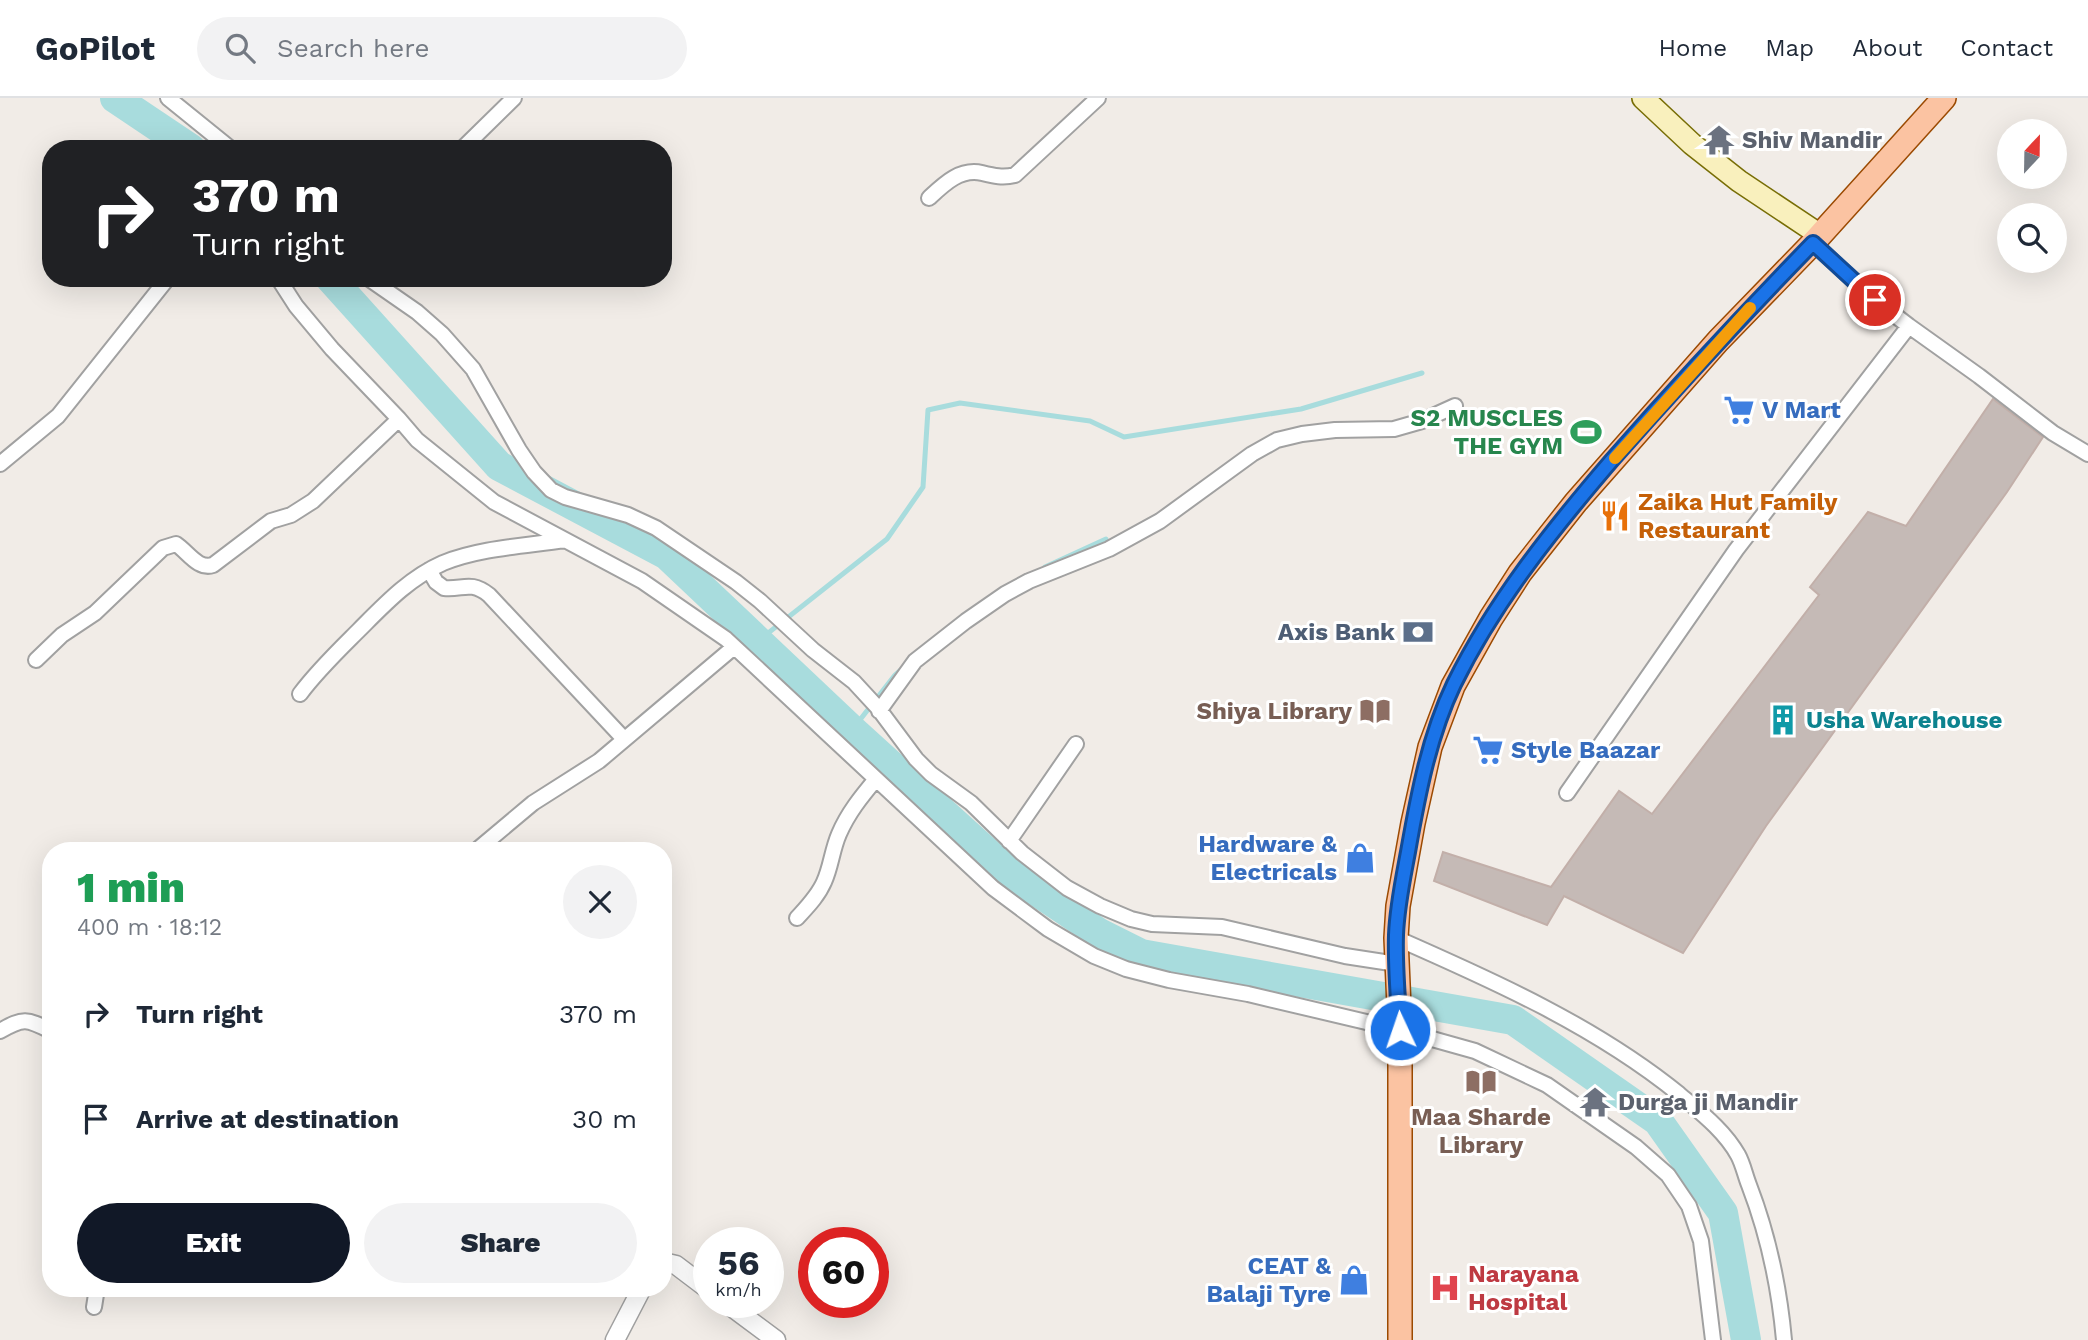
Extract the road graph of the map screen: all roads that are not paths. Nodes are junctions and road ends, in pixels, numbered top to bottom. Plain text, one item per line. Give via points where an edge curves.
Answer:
1 (168, 98) edge
2 (514, 98) edge
3 (1098, 98) edge
4 (1643, 98) edge
5 (1944, 98) edge
6 (220, 140) edge
7 (472, 140) edge
8 (929, 198) dead end
9 (1816, 239) junction
10 (161, 287) edge
11 (284, 287) edge
12 (381, 287) edge
13 (1909, 326) junction
14 (1455, 406) dead end
15 (399, 419) junction
16 (2088, 436) edge
17 (2075, 445) junction
18 (2088, 454) edge
19 (0, 464) edge
20 (565, 540) junction
21 (429, 570) junction
22 (734, 647) junction
23 (36, 660) dead end
24 (300, 694) dead end
25 (879, 710) junction
26 (624, 739) junction
27 (1076, 744) dead end
28 (876, 779) junction
29 (1567, 793) dead end
30 (1009, 841) junction
31 (487, 842) edge
32 (797, 918) dead end
33 (1396, 938) junction
34 (1397, 968) junction
35 (1399, 1020) junction
36 (42, 1027) edge
37 (0, 1031) edge
38 (672, 1264) edge
39 (693, 1278) edge
40 (96, 1297) edge
41 (637, 1297) edge
42 (94, 1307) dead end
43 (746, 1318) edge
44 (615, 1340) edge
45 (776, 1340) edge
46 (1399, 1340) edge
47 (1713, 1340) edge
48 (1784, 1340) edge

1 - 6 street
2 - 7 street
3 - 8 street via 1016,175 969,171 949,180
4 - 9 main road via 1692,144
5 - 9 main road
9 - 13 street via 1875,300
9 - 33 main road via 1576,502 1491,618 1453,686 1430,747 1398,906
10 - 19 street via 58,416
11 - 15 street via 332,349
12 - 25 street via 442,334 473,369 519,450 551,490 656,528 761,601 854,682
13 - 17 street
13 - 29 street via 1736,550
14 - 25 street via 1394,429 1302,433 1277,440 1160,521 1109,549 1005,594 915,662
15 - 20 street via 417,440 494,502
15 - 23 street via 313,501 271,522 214,565 200,564 176,544 163,548 95,613
16 - 17 street
17 - 18 street
20 - 21 street via 495,550
20 - 22 street via 642,581
21 - 24 street via 391,598
21 - 26 street via 444,588 469,585 489,594
22 - 26 street
22 - 28 street
25 - 30 street via 915,759 971,803
26 - 31 street
27 - 30 street
28 - 32 street via 846,819 825,881
28 - 35 street via 993,888 1094,956 1169,980
30 - 34 street via 1067,888 1131,919 1222,927
33 - 34 main road
33 - 48 street via 1498,982 1581,1029 1648,1069 1709,1118 1738,1155 1767,1233
34 - 35 main road
35 - 46 main road
35 - 47 street via 1547,1085 1668,1175 1689,1206 1700,1241
36 - 37 street via 23,1020
38 - 39 street
40 - 42 street
41 - 44 street
43 - 45 street

